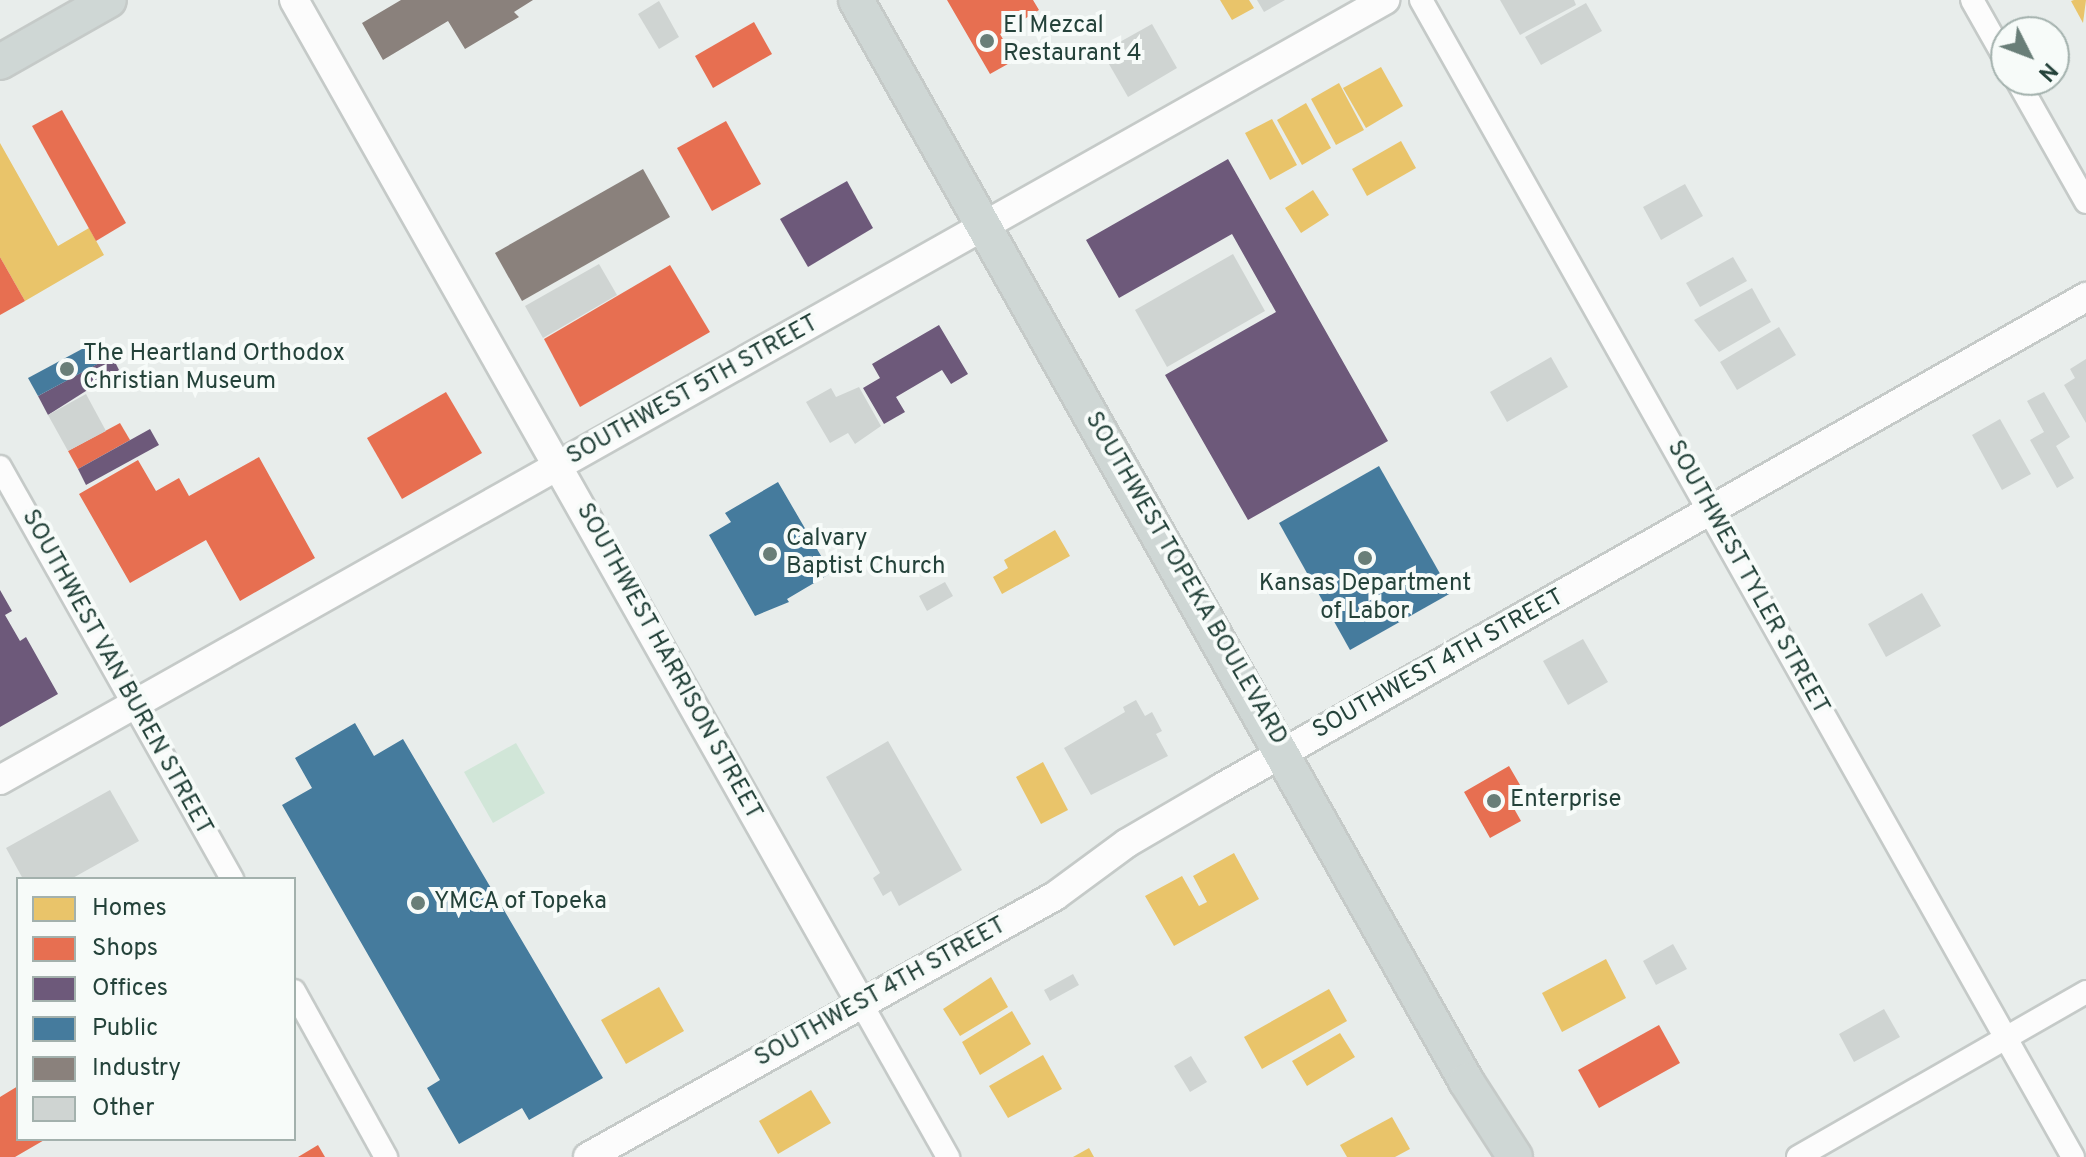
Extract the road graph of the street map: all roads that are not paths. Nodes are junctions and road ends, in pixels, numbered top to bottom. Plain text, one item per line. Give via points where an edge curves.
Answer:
1 (109, 0) edge
2 (294, 0) edge
3 (856, 0) edge
4 (1385, 0) edge
5 (1421, 0) edge
6 (1972, 0) edge
7 (1990, 32) edge
8 (0, 62) edge
9 (2026, 96) edge
10 (2086, 202) edge
11 (985, 225) junction
12 (2086, 297) edge
13 (557, 466) junction
14 (0, 467) edge
15 (1710, 513) junction
16 (134, 704) junction
17 (1284, 752) junction
18 (0, 780) edge
19 (231, 877) edge
20 (2086, 992) edge
21 (296, 995) edge
22 (862, 1005) junction
23 (2006, 1037) junction
24 (386, 1157) edge
25 (588, 1157) edge
26 (948, 1157) edge
27 (1515, 1157) edge
28 (1798, 1157) edge
29 (2073, 1157) edge

1 - 8 main road
2 - 13 street, SOUTHWEST HARRISON STREET
3 - 11 main road, SOUTHWEST TOPEKA BOULEVARD
4 - 11 street, SOUTHWEST 5TH STREET
5 - 15 street, SOUTHWEST TYLER STREET
6 - 7 street
9 - 10 street
11 - 13 street, SOUTHWEST 5TH STREET
11 - 17 main road, SOUTHWEST TOPEKA BOULEVARD
12 - 15 street, SOUTHWEST 4TH STREET
13 - 16 street, SOUTHWEST 5TH STREET
13 - 22 street, SOUTHWEST HARRISON STREET
14 - 16 street, SOUTHWEST VAN BUREN STREET
15 - 17 street, SOUTHWEST 4TH STREET
15 - 23 street, SOUTHWEST TYLER STREET
16 - 18 street, SOUTHWEST 5TH STREET
16 - 19 street, SOUTHWEST VAN BUREN STREET
17 - 22 street, SOUTHWEST 4TH STREET via 1127,843 1055,896
17 - 27 main road, SOUTHWEST TOPEKA BOULEVARD via 1466,1081
20 - 23 street
21 - 24 street
22 - 25 street, SOUTHWEST 4TH STREET
22 - 26 street, SOUTHWEST HARRISON STREET
23 - 28 street
23 - 29 street, SOUTHWEST TYLER STREET

